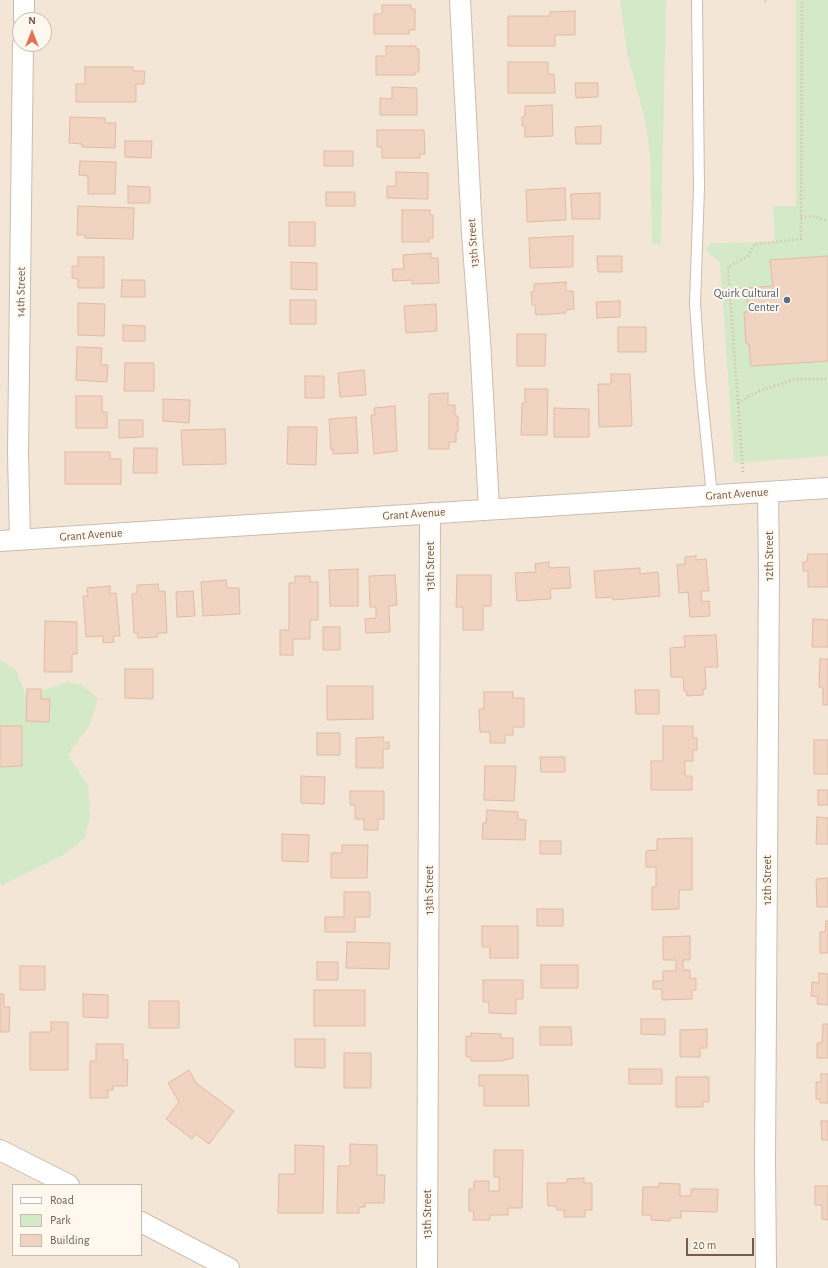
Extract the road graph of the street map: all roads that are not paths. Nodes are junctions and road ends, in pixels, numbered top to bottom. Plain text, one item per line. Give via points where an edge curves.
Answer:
1 (24, 0) edge
2 (460, 0) edge
3 (697, 2) dead end
4 (24, 12) edge
5 (23, 52) edge
6 (828, 488) edge
7 (768, 492) junction
8 (712, 496) junction
9 (489, 509) junction
10 (430, 513) junction
11 (20, 540) junction
12 (0, 541) edge
13 (0, 1150) edge
14 (67, 1184) edge
15 (142, 1223) edge
16 (229, 1268) edge
17 (427, 1268) edge
18 (766, 1268) edge

1 - 4 street
2 - 9 street, 13th Street
3 - 8 lane via 699,188 695,304
5 - 11 street, 14th Street via 18,453
6 - 7 street, Grant Avenue
7 - 8 street, Grant Avenue
7 - 18 street, 12th Street
8 - 9 street, Grant Avenue
9 - 10 street, Grant Avenue
10 - 11 street, Grant Avenue
10 - 17 street, 13th Street
11 - 12 street, Grant Avenue
13 - 14 street
15 - 16 street

